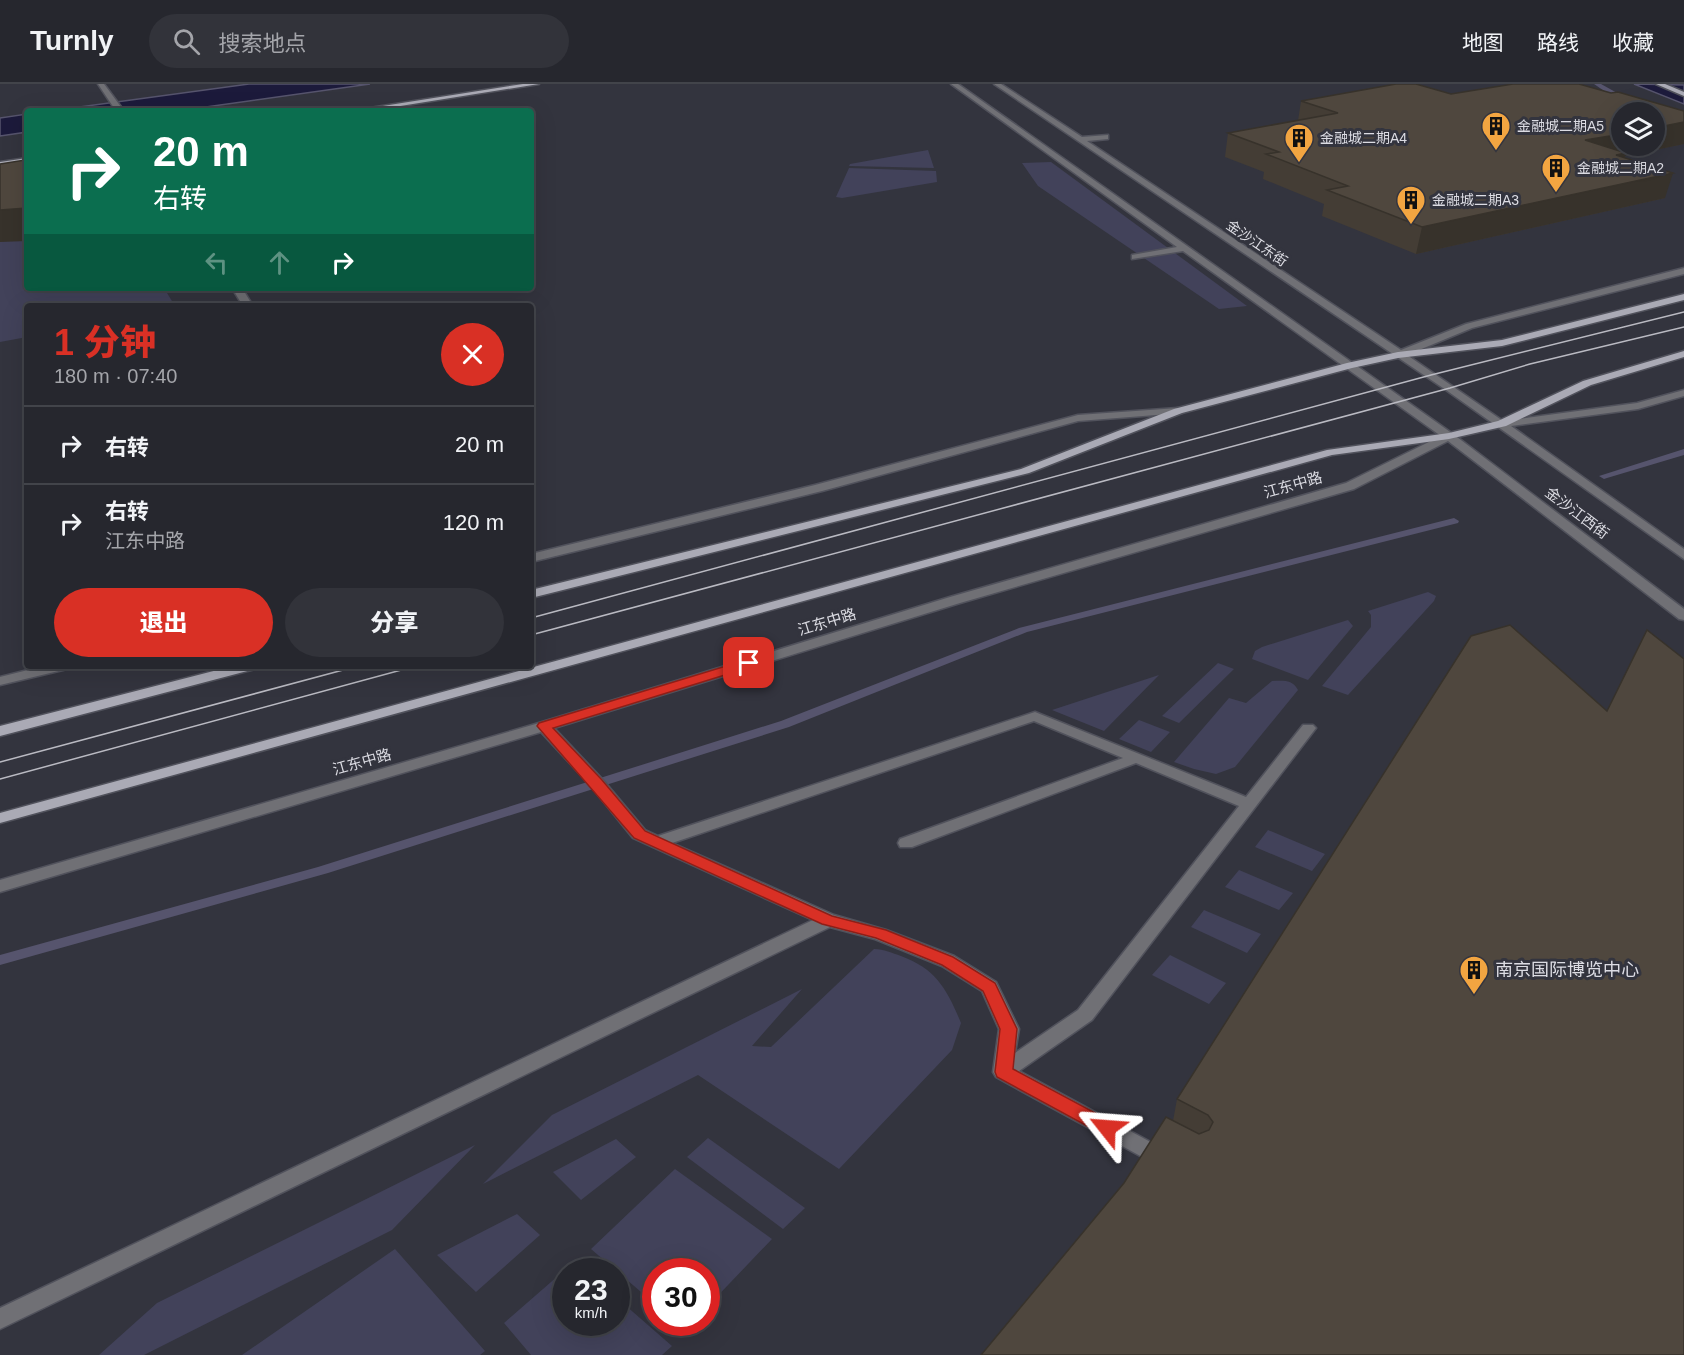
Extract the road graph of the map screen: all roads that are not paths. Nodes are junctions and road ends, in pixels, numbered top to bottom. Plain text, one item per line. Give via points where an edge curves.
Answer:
1 (101, 84) edge
2 (536, 84) edge
3 (954, 84) edge
4 (997, 84) edge
5 (1659, 84) edge
6 (1684, 94) edge
7 (118, 108) edge
8 (375, 108) edge
9 (1077, 123) dead end
10 (1059, 126) junction
11 (1105, 137) dead end
12 (1079, 140) junction
13 (24, 160) edge
14 (0, 164) edge
15 (1186, 248) junction
16 (1135, 257) dead end
17 (1684, 272) edge
18 (1684, 297) edge
19 (1398, 354) junction
20 (1684, 354) edge
21 (1351, 365) junction
22 (1684, 393) edge
23 (1178, 411) junction
24 (1502, 424) junction
25 (1449, 436) junction
26 (567, 549) junction
27 (534, 550) edge
28 (1684, 555) edge
29 (534, 557) edge
30 (534, 593) edge
31 (1684, 616) edge
32 (50, 669) edge
33 (238, 669) edge
34 (0, 681) edge
35 (544, 726) junction
36 (1308, 728) dead end
37 (0, 731) edge
38 (1136, 758) junction
39 (1249, 804) junction
40 (0, 818) edge
41 (657, 842) junction
42 (906, 843) dead end
43 (0, 886) edge
44 (828, 920) junction
45 (1004, 1072) junction
46 (1179, 1167) edge
47 (0, 1319) edge

1 - 7 street
2 - 8 main road
3 - 15 street
4 - 10 street, 金沙江东街
5 - 6 main road
9 - 10 street
10 - 12 street, 金沙江东街
11 - 12 street
12 - 19 street, 金沙江东街
13 - 14 main road
15 - 16 street
15 - 21 street
17 - 19 street via 1469,326
18 - 19 main road via 1502,343
19 - 21 main road
19 - 24 street, 金沙江东街
20 - 24 main road, 江东中路 via 1587,383
21 - 23 main road
21 - 25 street
22 - 24 street, 江东中路 via 1638,406
23 - 26 street via 1078,418 818,488
23 - 30 main road via 1025,471
24 - 25 main road, 江东中路
24 - 28 street, 金沙江西街
25 - 31 street, 金沙江西街
25 - 35 street, 江东中路 via 1350,486 955,600
25 - 40 main road, 江东中路 via 1331,452
26 - 27 street
26 - 29 street
32 - 34 street
33 - 37 main road
35 - 41 street via 639,834
35 - 43 street, 江东中路
36 - 39 street
38 - 39 street
38 - 41 street via 1035,716
38 - 42 street
39 - 45 street via 1085,1015
41 - 44 street
44 - 45 street via 880,934 948,961 989,987 1009,1029
44 - 47 street
45 - 46 street

